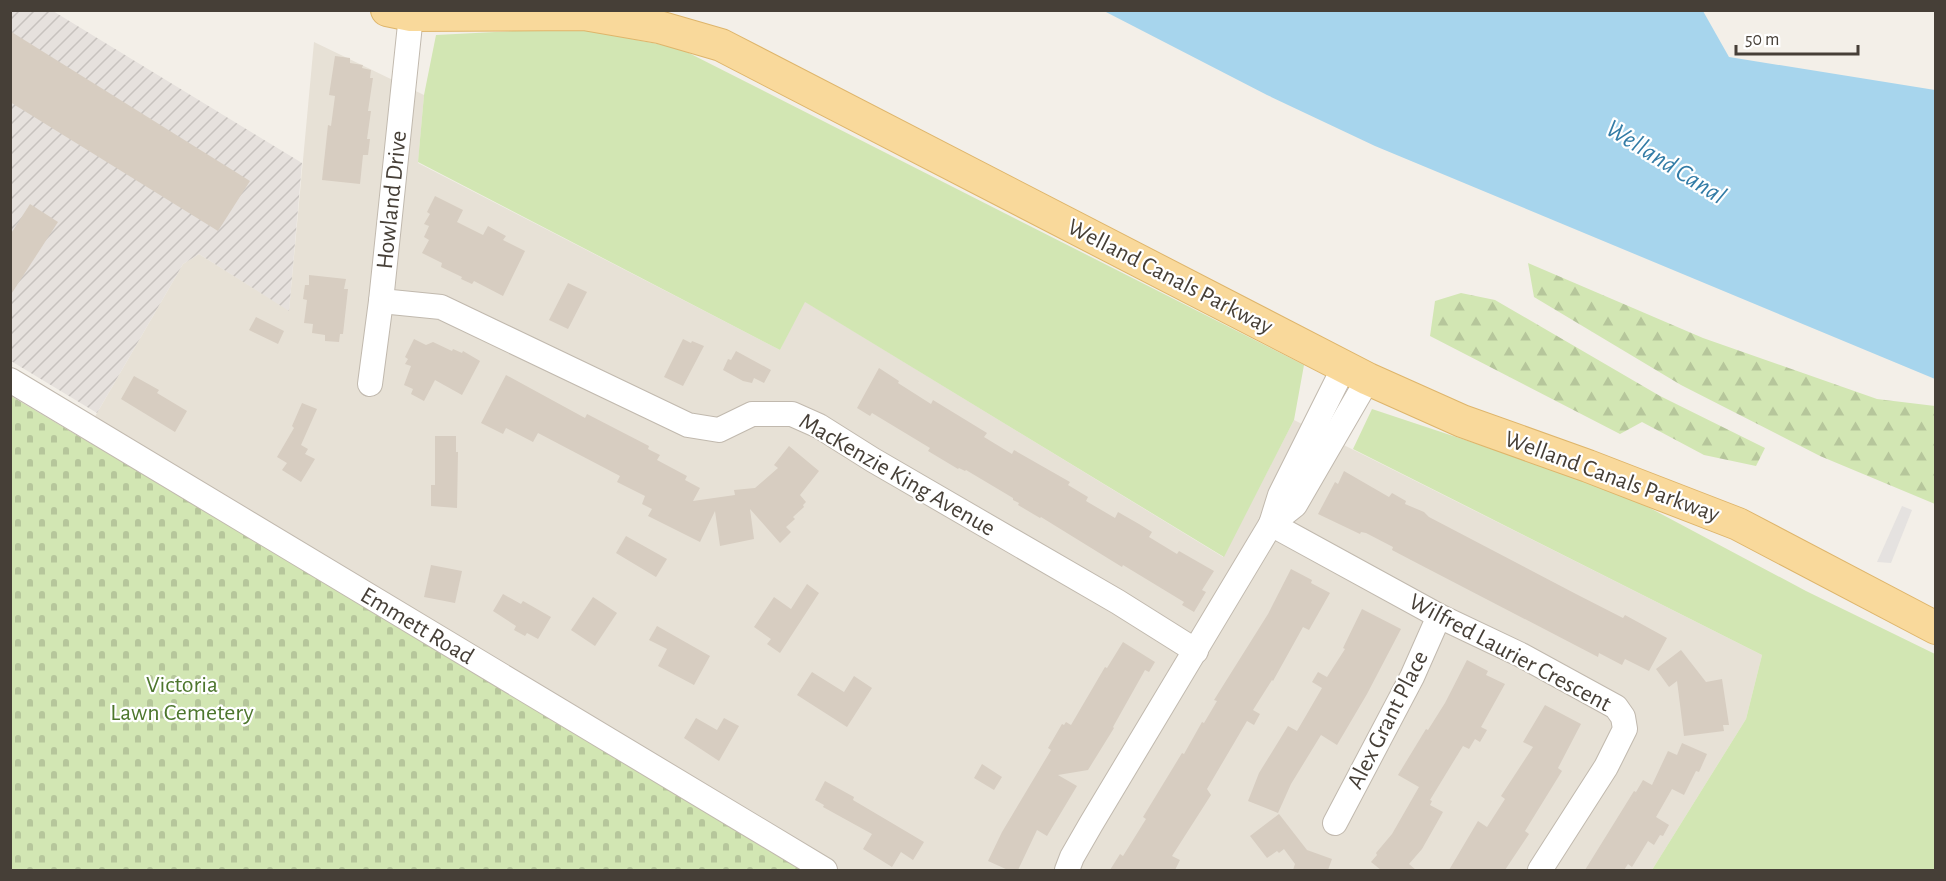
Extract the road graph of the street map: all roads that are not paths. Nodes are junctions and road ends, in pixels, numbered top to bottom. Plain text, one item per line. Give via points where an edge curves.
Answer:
1 (399, 13) edge
2 (381, 301) junction
3 (1356, 373) junction
4 (10, 380) edge
5 (370, 384) dead end
6 (1271, 524) junction
7 (1439, 616) junction
8 (1935, 628) edge
9 (1196, 651) junction
10 (1335, 823) dead end
11 (825, 870) edge
12 (1067, 870) edge
13 (1540, 870) edge

1 - 2 street, Howland Drive
1 - 3 main road, Welland Canals Parkway via 584,14 659,27 721,45
2 - 5 street, Howland Drive
2 - 9 street, MacKenzie King Avenue via 441,307 688,425 719,430 752,414 792,414 839,438
3 - 6 street via 1295,505
3 - 8 main road, Welland Canals Parkway via 1462,421 1738,524
4 - 11 street, Emmett Road
6 - 7 street, Wilfred Laurier Crescent
6 - 9 street
7 - 10 street, Alex Grant Place via 1412,677
7 - 13 street, Wilfred Laurier Crescent via 1576,684 1616,707 1623,717 1624,729 1606,767
9 - 12 street

